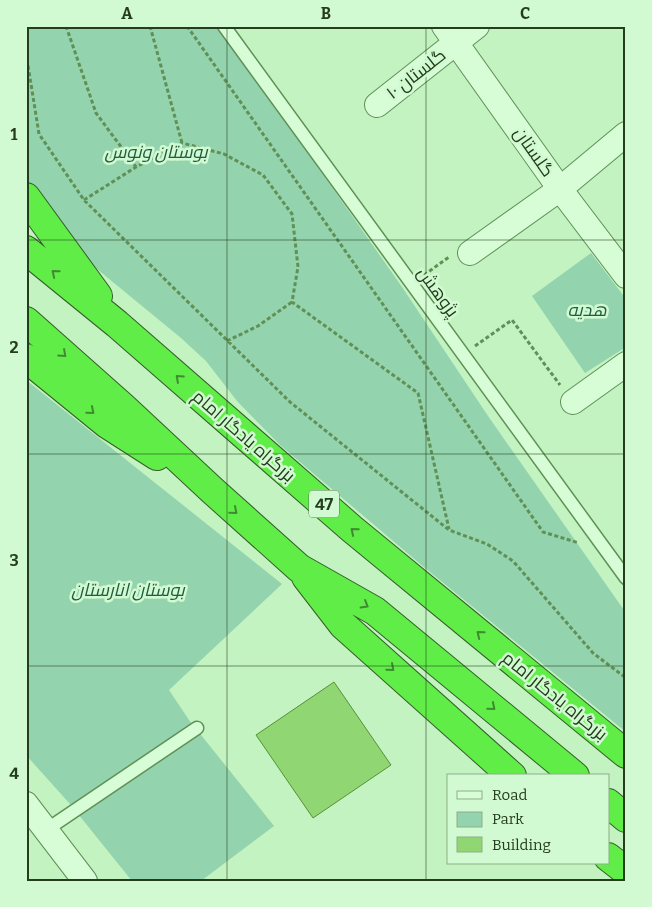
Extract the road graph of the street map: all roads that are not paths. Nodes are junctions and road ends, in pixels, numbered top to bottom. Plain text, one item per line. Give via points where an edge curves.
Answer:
1 (224, 26) edge
2 (477, 26) edge
3 (450, 34) edge
4 (377, 105) dead end
5 (626, 134) edge
6 (560, 190) junction
7 (26, 197) edge
8 (26, 250) edge
9 (470, 253) road end
10 (626, 276) edge
11 (26, 321) edge
12 (118, 324) junction
13 (26, 358) edge
14 (626, 364) edge
15 (573, 402) road end
16 (213, 492) junction
17 (299, 568) junction
18 (626, 578) edge
19 (197, 728) dead end
20 (626, 754) edge
21 (510, 774) edge
22 (573, 774) edge
23 (26, 804) edge
24 (610, 805) edge
25 (626, 818) edge
26 (46, 830) junction
27 (610, 859) edge
28 (626, 871) edge
29 (85, 881) edge

1 - 18 lane, پژوهش
2 - 3 street, گلستان ۱۰
3 - 4 street, گلستان ۱۰
3 - 6 street, گلستان
5 - 6 street
6 - 9 street
6 - 10 street, گلستان
7 - 12 highway
12 -> 8 highway, بزرگراه یادگار امام / 47
11 -> 16 highway
20 -> 12 highway, بزرگراه یادگار امام / 47 via 352,529
13 -> 16 highway via 107,424
14 - 15 street
16 -> 17 highway
17 -> 21 highway via 343,625
17 -> 22 highway via 375,611
19 - 26 lane
23 - 26 street
24 - 25 highway
26 - 29 street
27 - 28 highway

